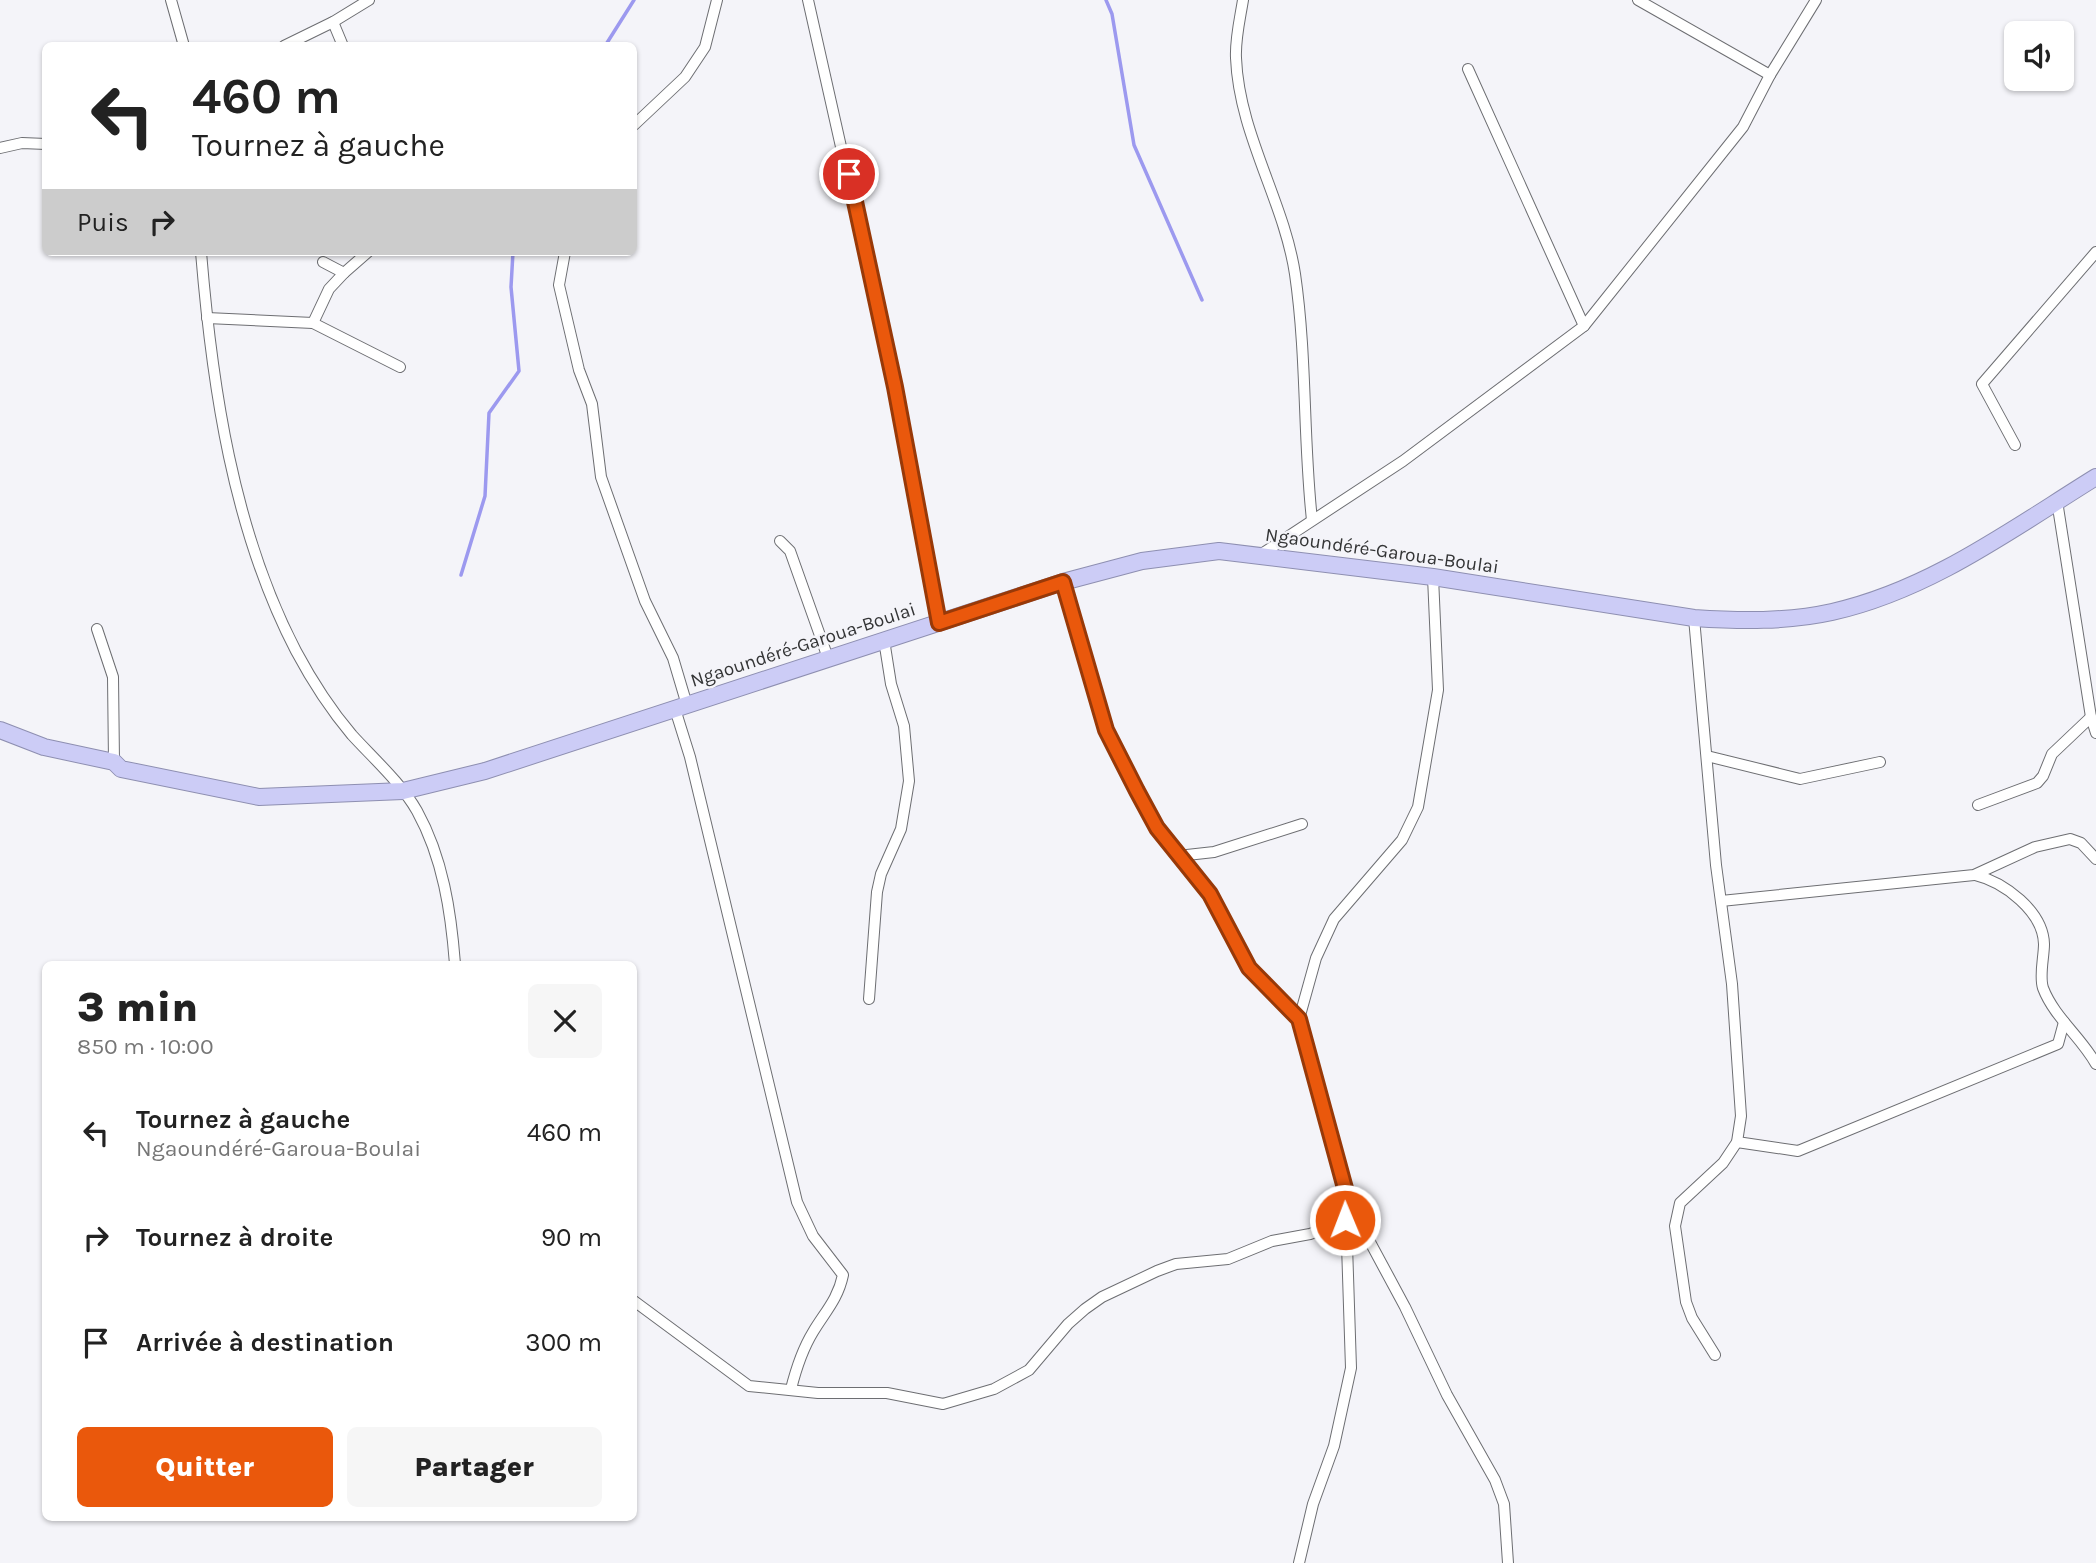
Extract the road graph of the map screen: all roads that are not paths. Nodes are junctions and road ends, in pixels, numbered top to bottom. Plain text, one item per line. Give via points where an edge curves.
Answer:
1 (171, 0) edge
2 (369, 0) edge
3 (717, 0) edge
4 (808, 0) edge
5 (1243, 0) edge
6 (1638, 0) edge
7 (1816, 0) edge
8 (333, 22) junction
9 (183, 42) edge
10 (292, 42) edge
11 (341, 42) edge
12 (1468, 69) dead end
13 (1770, 75) junction
14 (637, 122) edge
15 (42, 144) edge
16 (0, 148) edge
17 (2096, 252) edge
18 (201, 256) edge
19 (363, 256) edge
20 (564, 256) edge
21 (323, 262) dead end
22 (344, 273) junction
23 (207, 318) junction
24 (313, 323) junction
25 (1584, 326) junction
26 (400, 367) dead end
27 (2015, 445) dead end
28 (2096, 477) edge
29 (2057, 501) junction
30 (1312, 520) junction
31 (780, 541) dead end
32 (1260, 555) junction
33 (1433, 577) junction
34 (1063, 582) junction
35 (1694, 618) junction
36 (939, 623) junction
37 (97, 629) dead end
38 (884, 640) junction
39 (828, 658) junction
40 (681, 707) junction
41 (2091, 717) junction
42 (0, 730) edge
43 (2096, 733) edge
44 (1707, 756) junction
45 (114, 762) junction
46 (1880, 762) dead end
47 (403, 791) junction
48 (1978, 805) dead end
49 (1301, 824) dead end
50 (1178, 856) junction
51 (2096, 859) edge
52 (1974, 875) junction
53 (1721, 901) junction
54 (455, 961) edge
55 (870, 999) dead end
56 (1299, 1019) junction
57 (2063, 1022) junction
58 (2096, 1064) edge
59 (1737, 1142) junction
60 (1349, 1203) junction
61 (1358, 1217) junction
62 (1345, 1220) junction
63 (637, 1303) edge
64 (1715, 1355) dead end
65 (791, 1389) junction
66 (1299, 1563) edge
67 (1508, 1563) edge

1 - 9 street
2 - 8 street
3 - 14 street via 705,47 685,76
4 - 36 street via 892,373
5 - 30 street via 1237,74 1295,273
6 - 13 street
7 - 13 street
8 - 10 street
8 - 11 street
12 - 25 street
13 - 25 street via 1743,127
15 - 16 street
17 - 27 street via 1982,384
18 - 23 street
19 - 22 street
20 - 40 street via 559,285 592,404 601,477 645,601 670,649
21 - 22 street
22 - 24 street
23 - 24 street
23 - 47 street via 238,488 278,613 328,703
24 - 26 street
25 - 30 street via 1403,461
28 - 29 highway, Ngaoundéré-Garoua-Boulai
29 - 35 highway, Ngaoundéré-Garoua-Boulai via 1967,557 1878,600 1788,618
29 - 41 street
30 - 32 street
31 - 39 street via 790,551
32 - 33 highway, Ngaoundéré-Garoua-Boulai
32 - 34 highway, Ngaoundéré-Garoua-Boulai via 1219,551 1182,555
33 - 35 highway, Ngaoundéré-Garoua-Boulai
33 - 56 street via 1438,690 1418,807 1402,840 1334,919 1316,958
34 - 36 highway, Ngaoundéré-Garoua-Boulai
34 - 50 street via 1106,730 1157,828
35 - 44 street
36 - 38 highway, Ngaoundéré-Garoua-Boulai
37 - 45 street via 113,677
38 - 39 highway, Ngaoundéré-Garoua-Boulai
38 - 55 street via 904,726 909,781 901,828 877,892
39 - 40 highway, Ngaoundéré-Garoua-Boulai
40 - 47 highway, Ngaoundéré-Garoua-Boulai via 485,771
40 - 65 street via 797,1202 813,1236 843,1275 830,1311 805,1346
41 - 43 street
41 - 48 street via 2052,754 2037,783
42 - 45 highway, Ngaoundéré-Garoua-Boulai via 44,747
44 - 46 street via 1800,779
44 - 53 street
45 - 47 highway, Ngaoundéré-Garoua-Boulai via 121,769 259,797
47 - 54 street via 417,811 445,883
49 - 50 street via 1214,852
50 - 56 street via 1210,894 1249,968
51 - 52 street via 2081,843 2064,840 2035,847
52 - 53 street
52 - 57 street via 2005,887 2040,928 2044,940 2042,987
53 - 59 street via 1739,1056
56 - 60 street
57 - 58 street via 2086,1045
57 - 59 street via 2058,1044 1798,1151
59 - 64 street via 1723,1163 1680,1203 1675,1226 1686,1301
60 - 61 street
60 - 62 street
61 - 62 street
61 - 67 street via 1501,1492
62 - 65 street via 1228,1259 1176,1264 1148,1275 1085,1309 1029,1370 968,1399 943,1404 887,1393
62 - 66 street via 1351,1368 1334,1446
63 - 65 street via 749,1386

